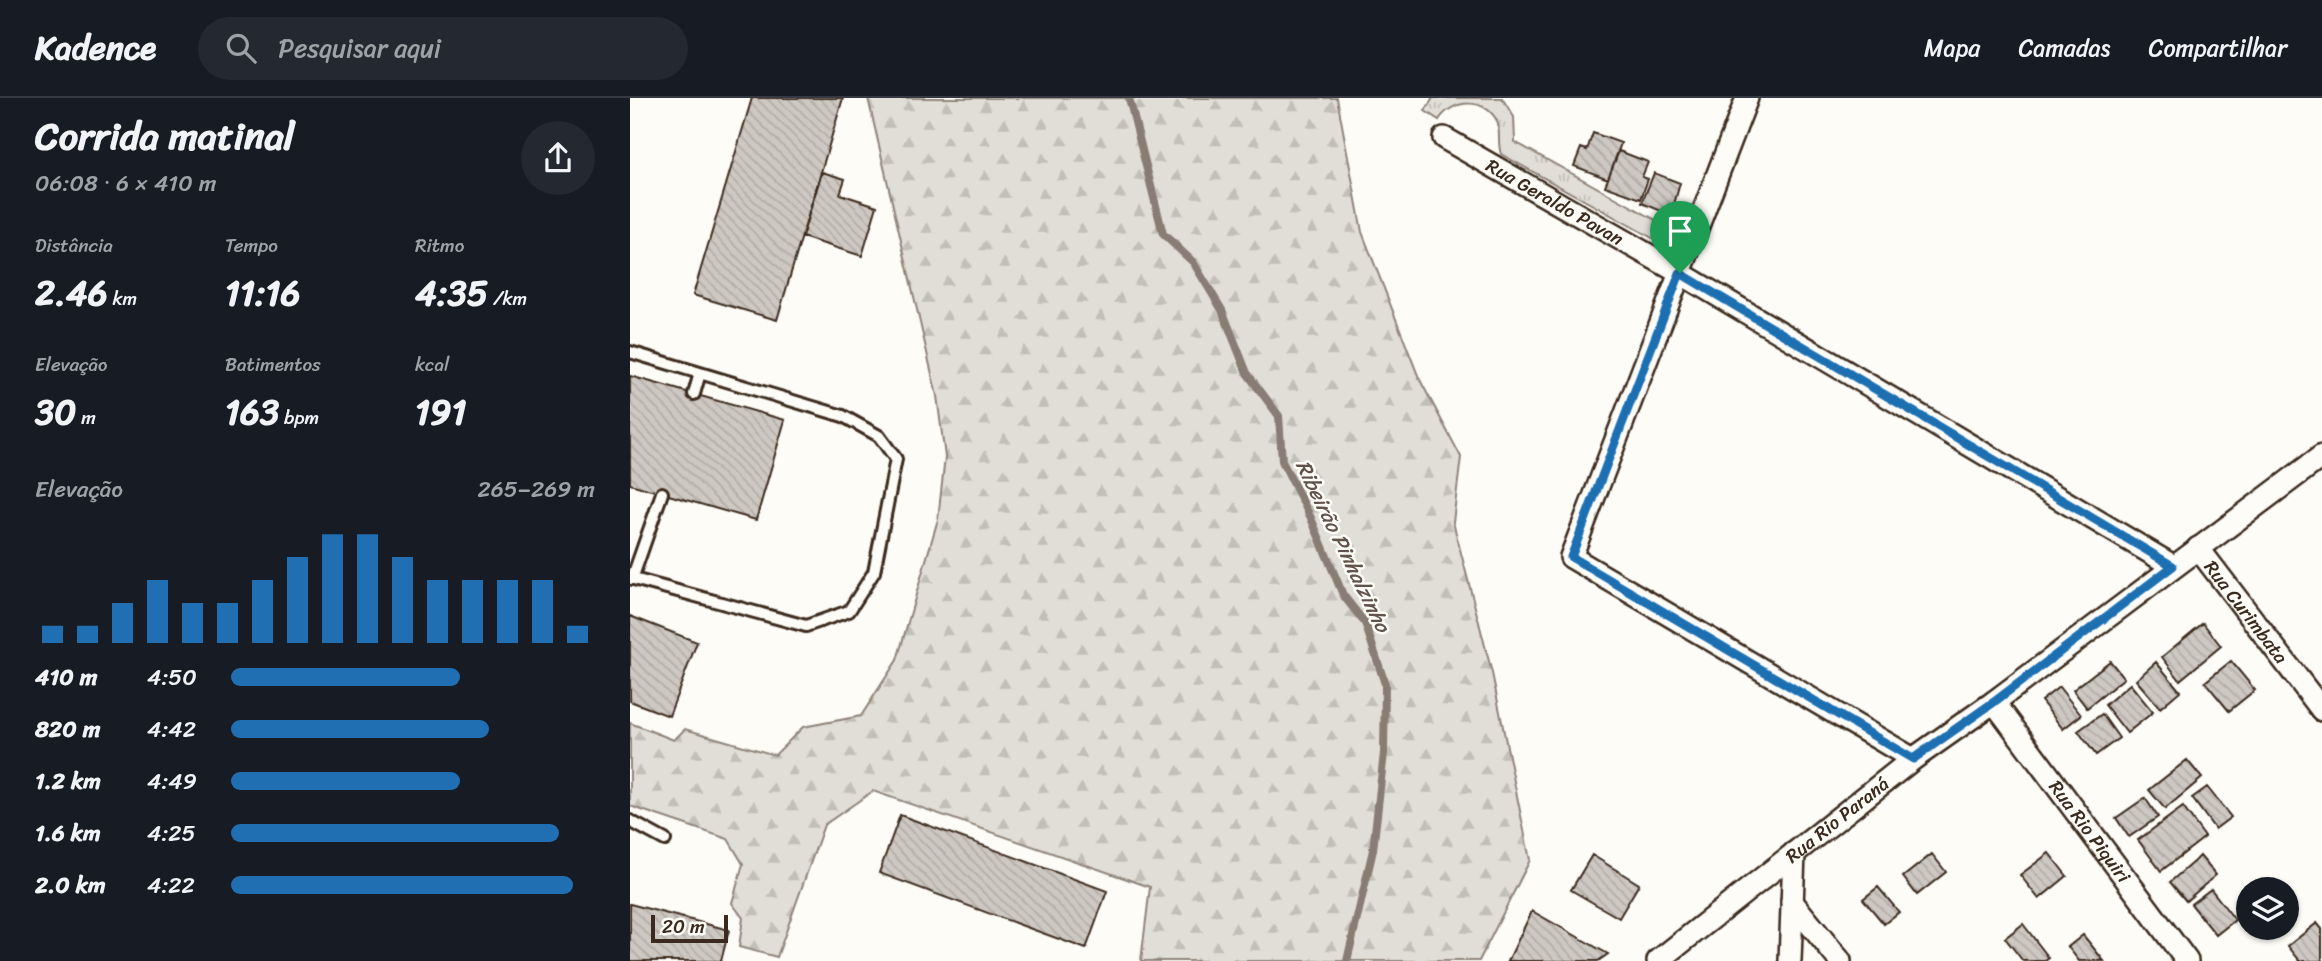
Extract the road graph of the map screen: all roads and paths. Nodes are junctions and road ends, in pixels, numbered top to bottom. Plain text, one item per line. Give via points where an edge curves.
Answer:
1 (1747, 98) edge
2 (1444, 138) dead end
3 (1680, 273) junction
4 (630, 352) edge
5 (700, 373) junction
6 (694, 394) dead end
7 (2322, 456) edge
8 (662, 493) dead end
9 (2198, 548) junction
10 (2173, 566) junction
11 (631, 579) edge
12 (1994, 702) junction
13 (2322, 710) edge
14 (1913, 759) junction
15 (630, 821) edge
16 (665, 840) dead end
17 (1794, 853) junction
18 (1792, 902) junction
19 (1658, 961) edge
20 (1790, 961) edge
21 (1840, 961) edge
22 (2187, 961) edge

1 - 3 street
2 - 3 street, Rua Geraldo Pavan
3 - 10 street, Rua Geraldo Pavan
3 - 14 street via 1571,557
4 - 5 lane
5 - 6 lane
5 - 11 lane via 842,416 879,436 896,459 874,572 849,611 806,626
7 - 9 street, Rua Rio Paraná
8 - 11 lane
9 - 10 street, Rua Rio Paraná
9 - 13 street, Rua Curimbata
10 - 12 street, Rua Rio Paraná
12 - 14 street, Rua Rio Paraná
12 - 22 street, Rua Rio Piquiri
14 - 17 street, Rua Rio Paraná
15 - 16 lane
17 - 18 street
17 - 19 street, Rua Rio Paraná
18 - 20 street
18 - 21 street

